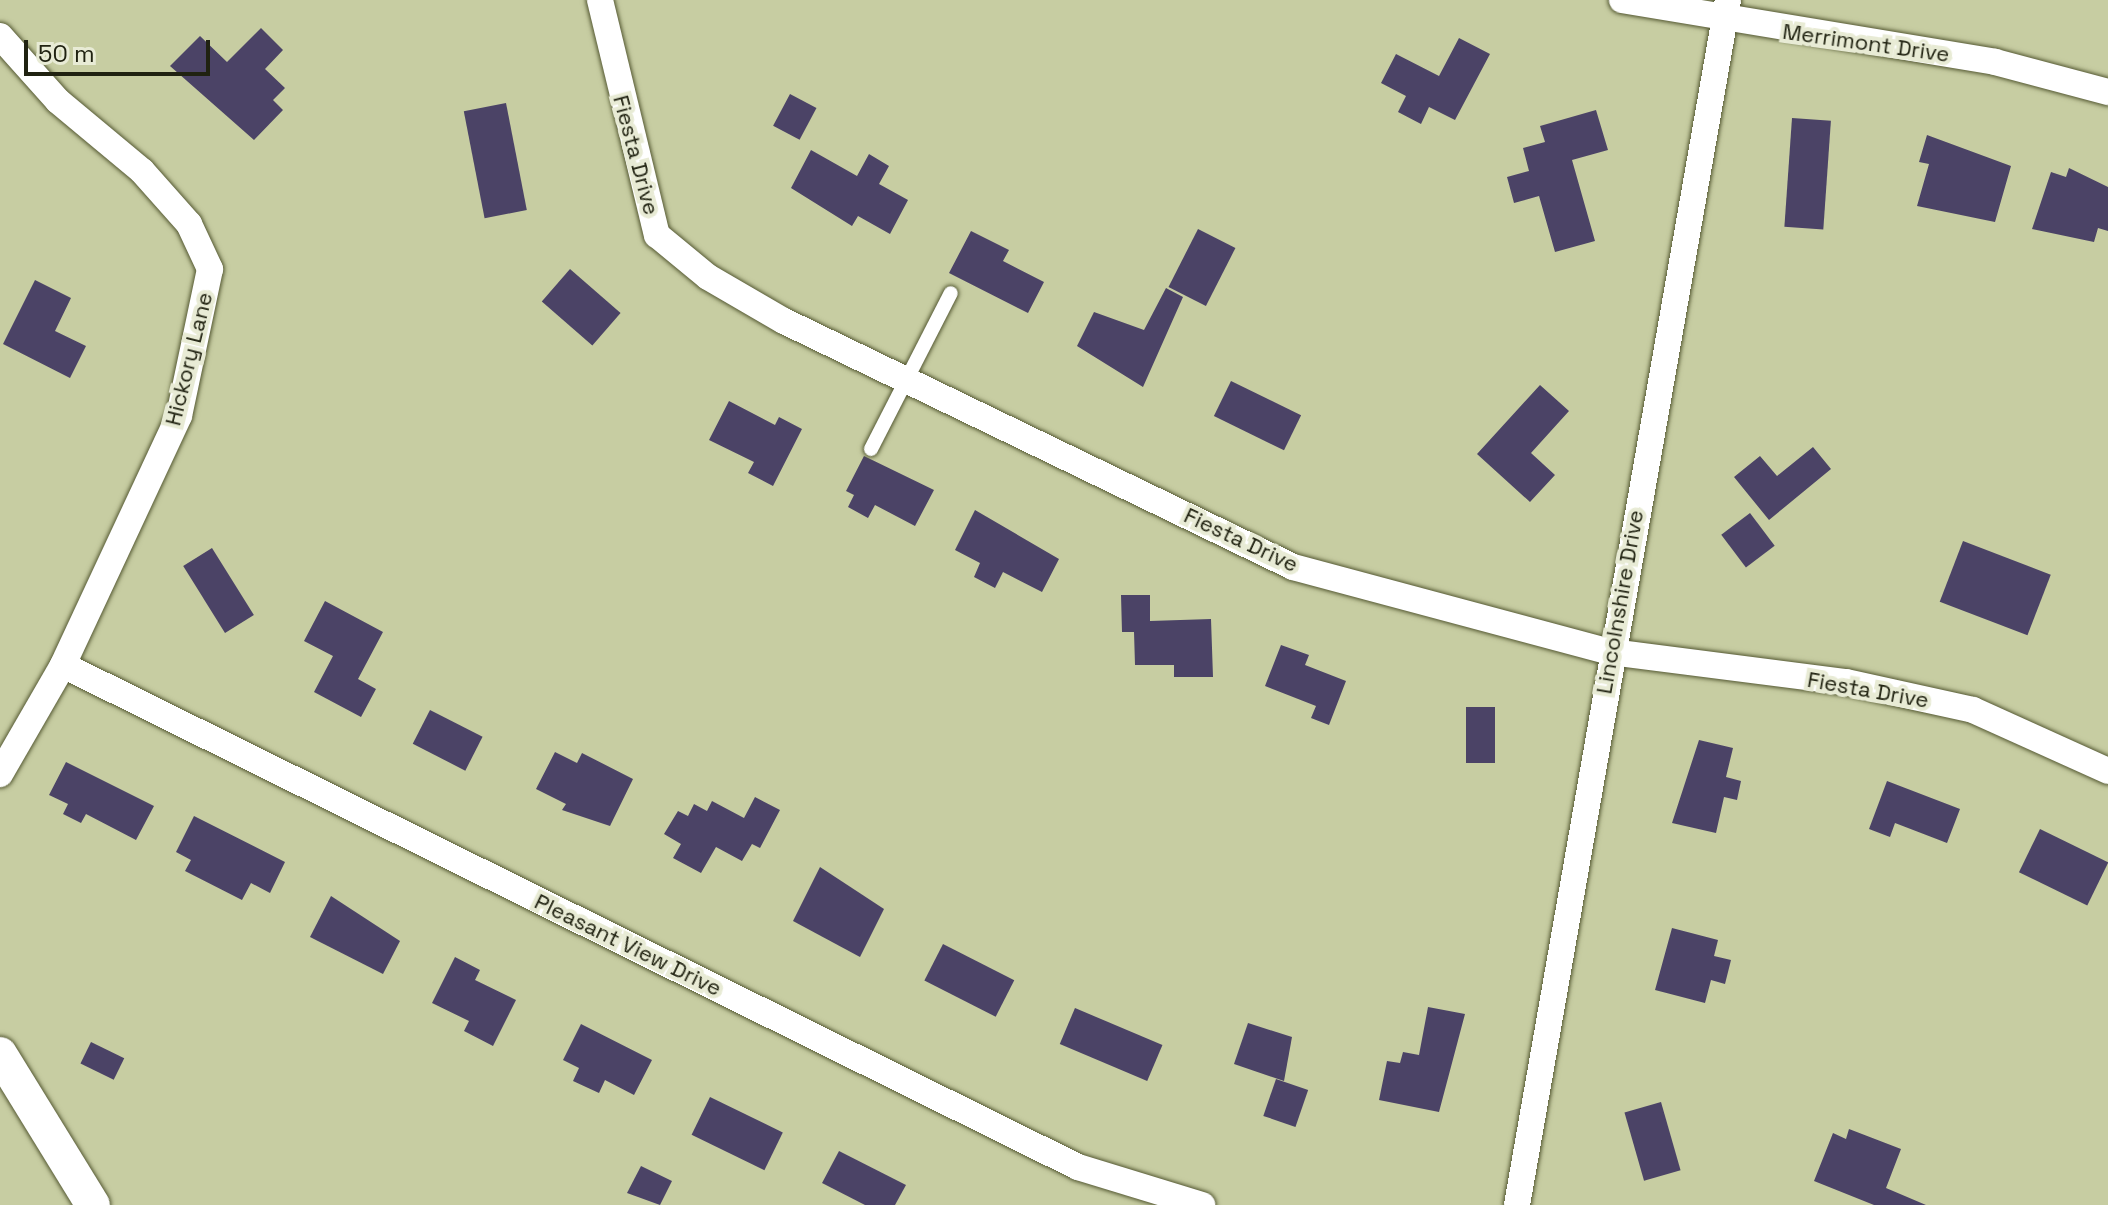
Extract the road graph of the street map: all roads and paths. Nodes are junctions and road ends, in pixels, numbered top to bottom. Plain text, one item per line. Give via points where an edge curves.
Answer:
1 (600, 0) edge
2 (1622, 0) edge
3 (1726, 11) edge
4 (0, 36) edge
5 (2108, 92) edge
6 (951, 293) dead end
7 (904, 378) junction
8 (871, 449) dead end
9 (1611, 652) junction
10 (63, 665) junction
11 (2108, 771) edge
12 (0, 774) edge
13 (0, 1054) edge
14 (93, 1205) edge
15 (1202, 1205) edge
16 (1517, 1205) edge

1 - 7 street, Fiesta Drive via 657,235 771,314
2 - 3 street, Merrimont Drive
3 - 5 street, Merrimont Drive via 1995,62
3 - 9 street, Lincolnshire Drive
4 - 10 street, Hickory Lane via 58,101 142,171 189,224 210,269 179,416
6 - 7 lane
7 - 8 lane
7 - 9 street, Fiesta Drive via 1293,567
9 - 11 street, Fiesta Drive via 1846,682 1973,710
9 - 16 street, Lincolnshire Drive
10 - 12 street, Hickory Lane
10 - 15 street, Pleasant View Drive via 1078,1167
13 - 14 street

